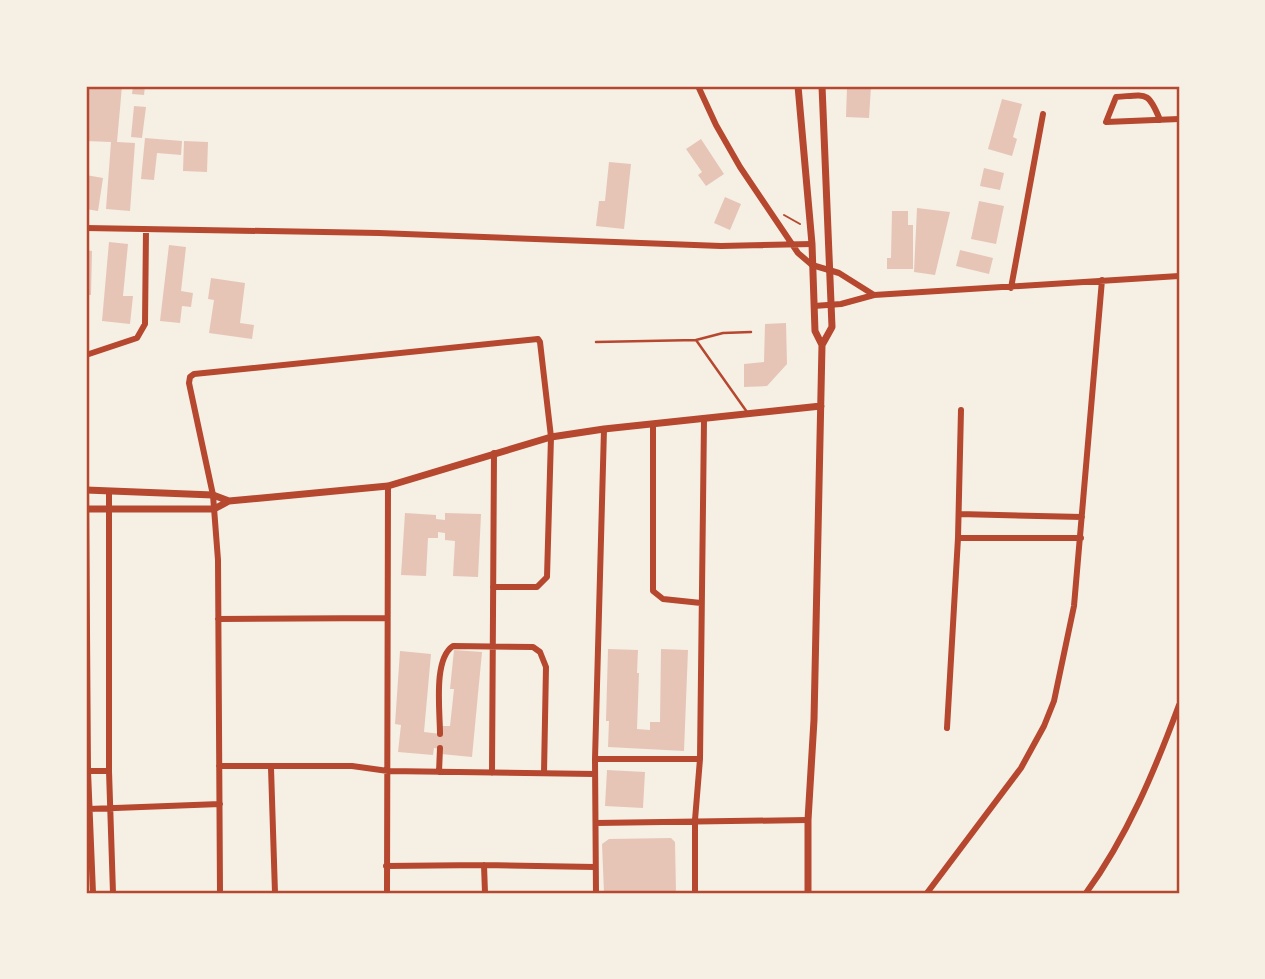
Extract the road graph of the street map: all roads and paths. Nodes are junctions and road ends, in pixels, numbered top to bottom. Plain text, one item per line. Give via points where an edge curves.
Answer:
1 (698, 86) edge
2 (798, 86) edge
3 (822, 86) edge
4 (1043, 114) dead end
5 (1179, 119) edge
6 (1160, 120) junction
7 (771, 212) junction
8 (86, 228) edge
9 (146, 230) junction
10 (810, 230) junction
11 (811, 244) junction
12 (791, 245) junction
13 (812, 265) junction
14 (829, 269) junction
15 (1179, 276) edge
16 (1102, 280) junction
17 (1012, 288) junction
18 (874, 295) junction
19 (831, 305) junction
20 (814, 306) junction
21 (751, 332) dead end
22 (696, 340) junction
23 (596, 342) dead end
24 (821, 345) junction
25 (86, 355) edge
26 (821, 406) junction
27 (961, 410) dead end
28 (750, 414) junction
29 (704, 420) junction
30 (653, 424) junction
31 (604, 429) junction
32 (551, 437) junction
33 (494, 453) junction
34 (388, 486) junction
35 (86, 490) edge
36 (110, 491) junction
37 (213, 495) junction
38 (229, 501) junction
39 (86, 509) edge
40 (214, 509) junction
41 (108, 510) junction
42 (959, 514) junction
43 (1082, 517) junction
44 (958, 538) junction
45 (1081, 538) junction
46 (493, 587) junction
47 (701, 603) junction
48 (387, 618) junction
49 (218, 619) junction
50 (493, 646) junction
51 (1179, 705) edge
52 (1178, 715) edge
53 (947, 728) dead end
54 (440, 734) dead end
55 (440, 748) dead end
56 (595, 759) junction
57 (700, 760) junction
58 (219, 766) junction
59 (271, 768) junction
60 (87, 771) edge
61 (109, 771) junction
62 (388, 771) junction
63 (439, 772) junction
64 (492, 773) junction
65 (544, 773) junction
66 (595, 774) junction
67 (220, 804) junction
68 (111, 808) junction
69 (89, 809) junction
70 (808, 820) junction
71 (695, 821) junction
72 (596, 823) junction
73 (484, 864) junction
74 (386, 866) junction
75 (595, 867) junction
76 (93, 893) edge
77 (113, 893) edge
78 (220, 893) edge
79 (275, 893) edge
80 (387, 893) edge
81 (485, 893) edge
82 (596, 893) edge
83 (695, 893) edge
84 (808, 893) edge
85 (927, 893) edge
86 (1086, 893) edge

1 - 7 street via 740,167
2 - 10 street
3 - 14 street
4 - 17 street
5 - 6 street
6 - 6 street via 1133,121 1106,122 1116,97 1144,95 1152,100
7 - 10 path via 787,215
7 - 12 street
8 - 9 street
9 - 12 street
9 - 25 street via 145,324 136,338
10 - 11 street
11 - 12 street
11 - 13 street
12 - 13 street
13 - 14 street
13 - 20 street
14 - 18 street
14 - 19 street
15 - 16 street
16 - 17 street
16 - 43 street
17 - 18 street
18 - 19 street
19 - 20 street
19 - 24 street via 831,331
20 - 24 street
21 - 22 lane
22 - 23 lane
22 - 28 lane
24 - 26 street
26 - 28 street
26 - 70 street
27 - 42 street
28 - 29 street
29 - 30 street
29 - 47 street
30 - 31 street
30 - 47 street via 653,591 663,599
31 - 32 street
31 - 56 street
32 - 33 street
32 - 37 street via 538,339 194,374 189,383
32 - 46 street via 547,577 537,587
33 - 34 street
33 - 46 street
34 - 38 street
34 - 48 street
35 - 36 street
35 - 39 street
36 - 37 street
36 - 41 street
37 - 38 street
37 - 40 street
38 - 40 street
39 - 41 street
39 - 60 street
40 - 41 street
40 - 49 street
41 - 61 street
42 - 43 street
42 - 44 street
43 - 45 street
44 - 45 street
44 - 53 street
45 - 85 street via 1063,664 1044,726 1021,768
46 - 50 street
47 - 57 street
48 - 49 street
48 - 62 street
49 - 58 street
50 - 54 street via 447,649 441,665
50 - 64 street
50 - 65 street via 533,647 544,658
51 - 52 street
52 - 86 street via 1135,811
55 - 63 street
56 - 57 street
56 - 66 street
57 - 71 street
58 - 59 street
58 - 67 street
59 - 62 street via 352,766
59 - 79 street
60 - 61 street
60 - 69 street
61 - 68 street
62 - 63 street
62 - 74 street
63 - 64 street
64 - 65 street
65 - 66 street
66 - 72 street
67 - 68 street
67 - 78 street
68 - 69 street
68 - 77 street
69 - 76 street
70 - 71 street
70 - 84 street
71 - 72 street
71 - 83 street
72 - 75 street
73 - 74 street
73 - 75 street
73 - 81 street
74 - 80 street
75 - 82 street

